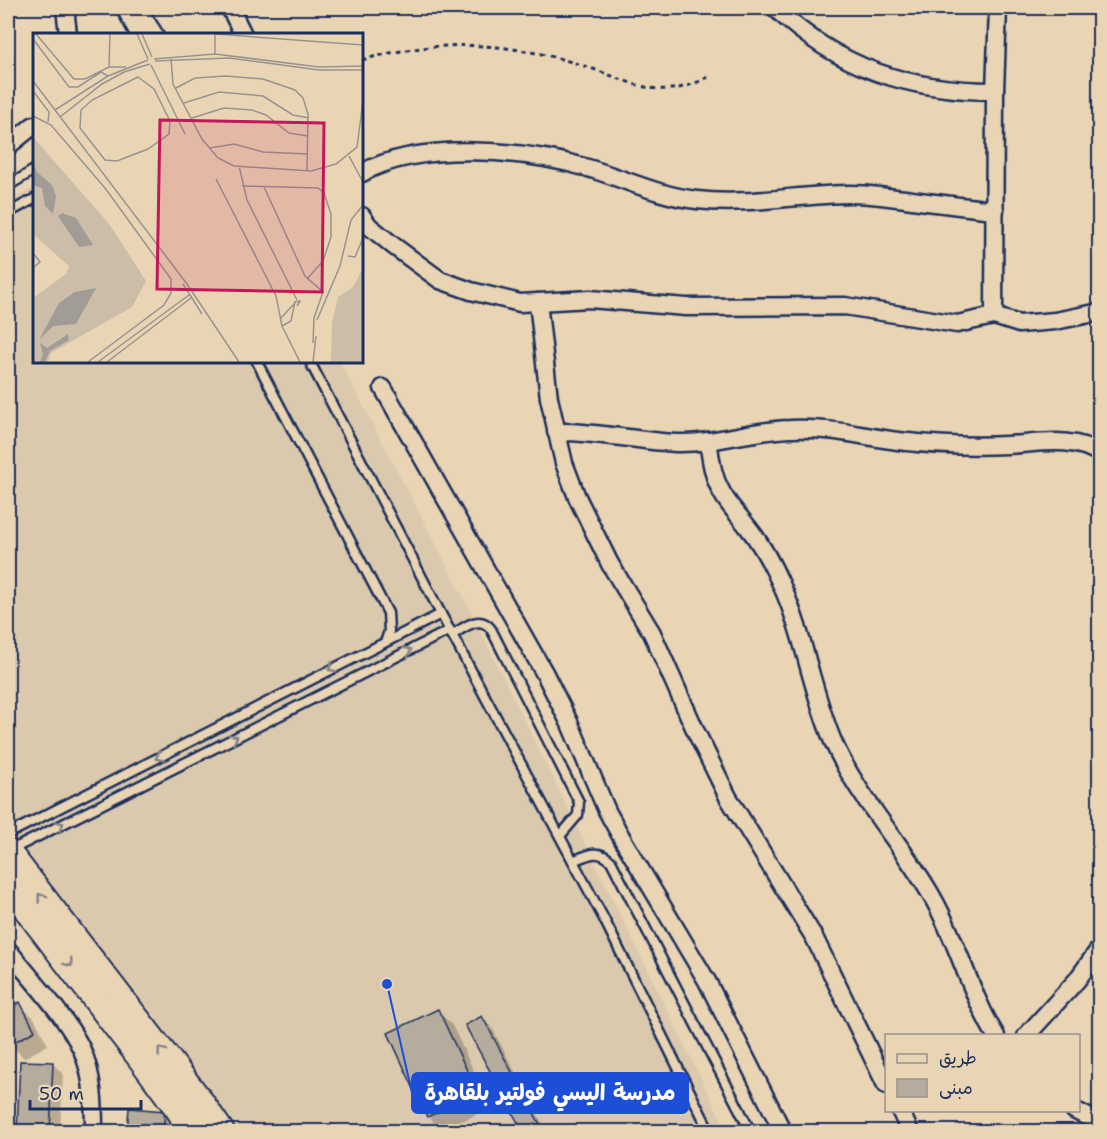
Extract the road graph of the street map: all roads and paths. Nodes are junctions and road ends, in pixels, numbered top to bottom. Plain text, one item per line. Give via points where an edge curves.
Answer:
1 (65, 8) edge
2 (125, 8) edge
3 (137, 8) edge
4 (230, 8) edge
5 (775, 8) edge
6 (998, 8) edge
7 (68, 33) edge
8 (138, 33) edge
9 (153, 33) edge
10 (242, 33) edge
11 (363, 60) edge
12 (710, 76) dead end
13 (995, 91) junction
14 (33, 126) edge
15 (8, 146) edge
16 (33, 171) edge
17 (363, 172) edge
18 (8, 186) edge
19 (33, 200) edge
20 (995, 210) junction
21 (8, 213) edge
22 (363, 217) edge
23 (538, 302) junction
24 (1100, 312) edge
25 (994, 316) junction
26 (258, 363) edge
27 (311, 363) edge
28 (383, 388) dead end
29 (556, 432) junction
30 (708, 441) junction
31 (1100, 454) edge
32 (441, 614) junction
33 (451, 632) junction
34 (386, 640) junction
35 (8, 834) edge
36 (560, 836) junction
37 (8, 852) edge
38 (573, 861) junction
39 (8, 884) edge
40 (1100, 948) edge
41 (8, 950) edge
42 (996, 1034) edge
43 (1027, 1034) edge
44 (885, 1083) edge
45 (901, 1112) edge
46 (1078, 1112) edge
47 (1100, 1123) edge
48 (94, 1131) edge
49 (190, 1131) edge
50 (221, 1131) edge
51 (710, 1131) edge
52 (752, 1131) edge
53 (783, 1131) edge
54 (910, 1131) edge

1 - 7 street
2 - 8 street
3 - 9 street
4 - 10 street
5 - 13 street via 817,42 880,74 936,88
6 - 13 street
11 - 12 path via 421,49 489,46 551,56 648,88 679,88
13 - 20 street
14 - 15 street
16 - 18 lane
17 - 20 street via 422,155 498,152 560,161 697,200 865,194
19 - 21 lane
20 - 25 street
22 - 23 street via 395,248 440,280 503,300
23 - 25 street via 590,299 686,307 845,306 957,324
23 - 29 street
24 - 25 street via 1019,324
26 - 34 lane via 384,604 390,622
27 - 32 lane
28 - 53 street via 544,674 617,831 707,981
29 - 30 street via 603,433 653,441
29 - 44 street via 564,463 592,531 652,633 728,797 814,937
30 - 31 street via 816,428 940,445 1068,442
30 - 42 street via 720,491 758,541 791,606 824,717 844,764 935,901
32 - 33 lane
32 - 34 lane
33 - 36 lane
33 - 36 lane via 478,621 490,628 579,802 578,815
37 -> 33 lane
34 -> 35 lane
36 - 38 lane
50 -> 37 main road
38 - 51 lane
38 - 52 lane via 592,853 603,854 611,861
39 -> 49 main road via 181,1112
40 - 43 street via 1077,980
41 - 48 street via 71,1029 82,1050 92,1093
45 - 54 street
46 - 47 street

